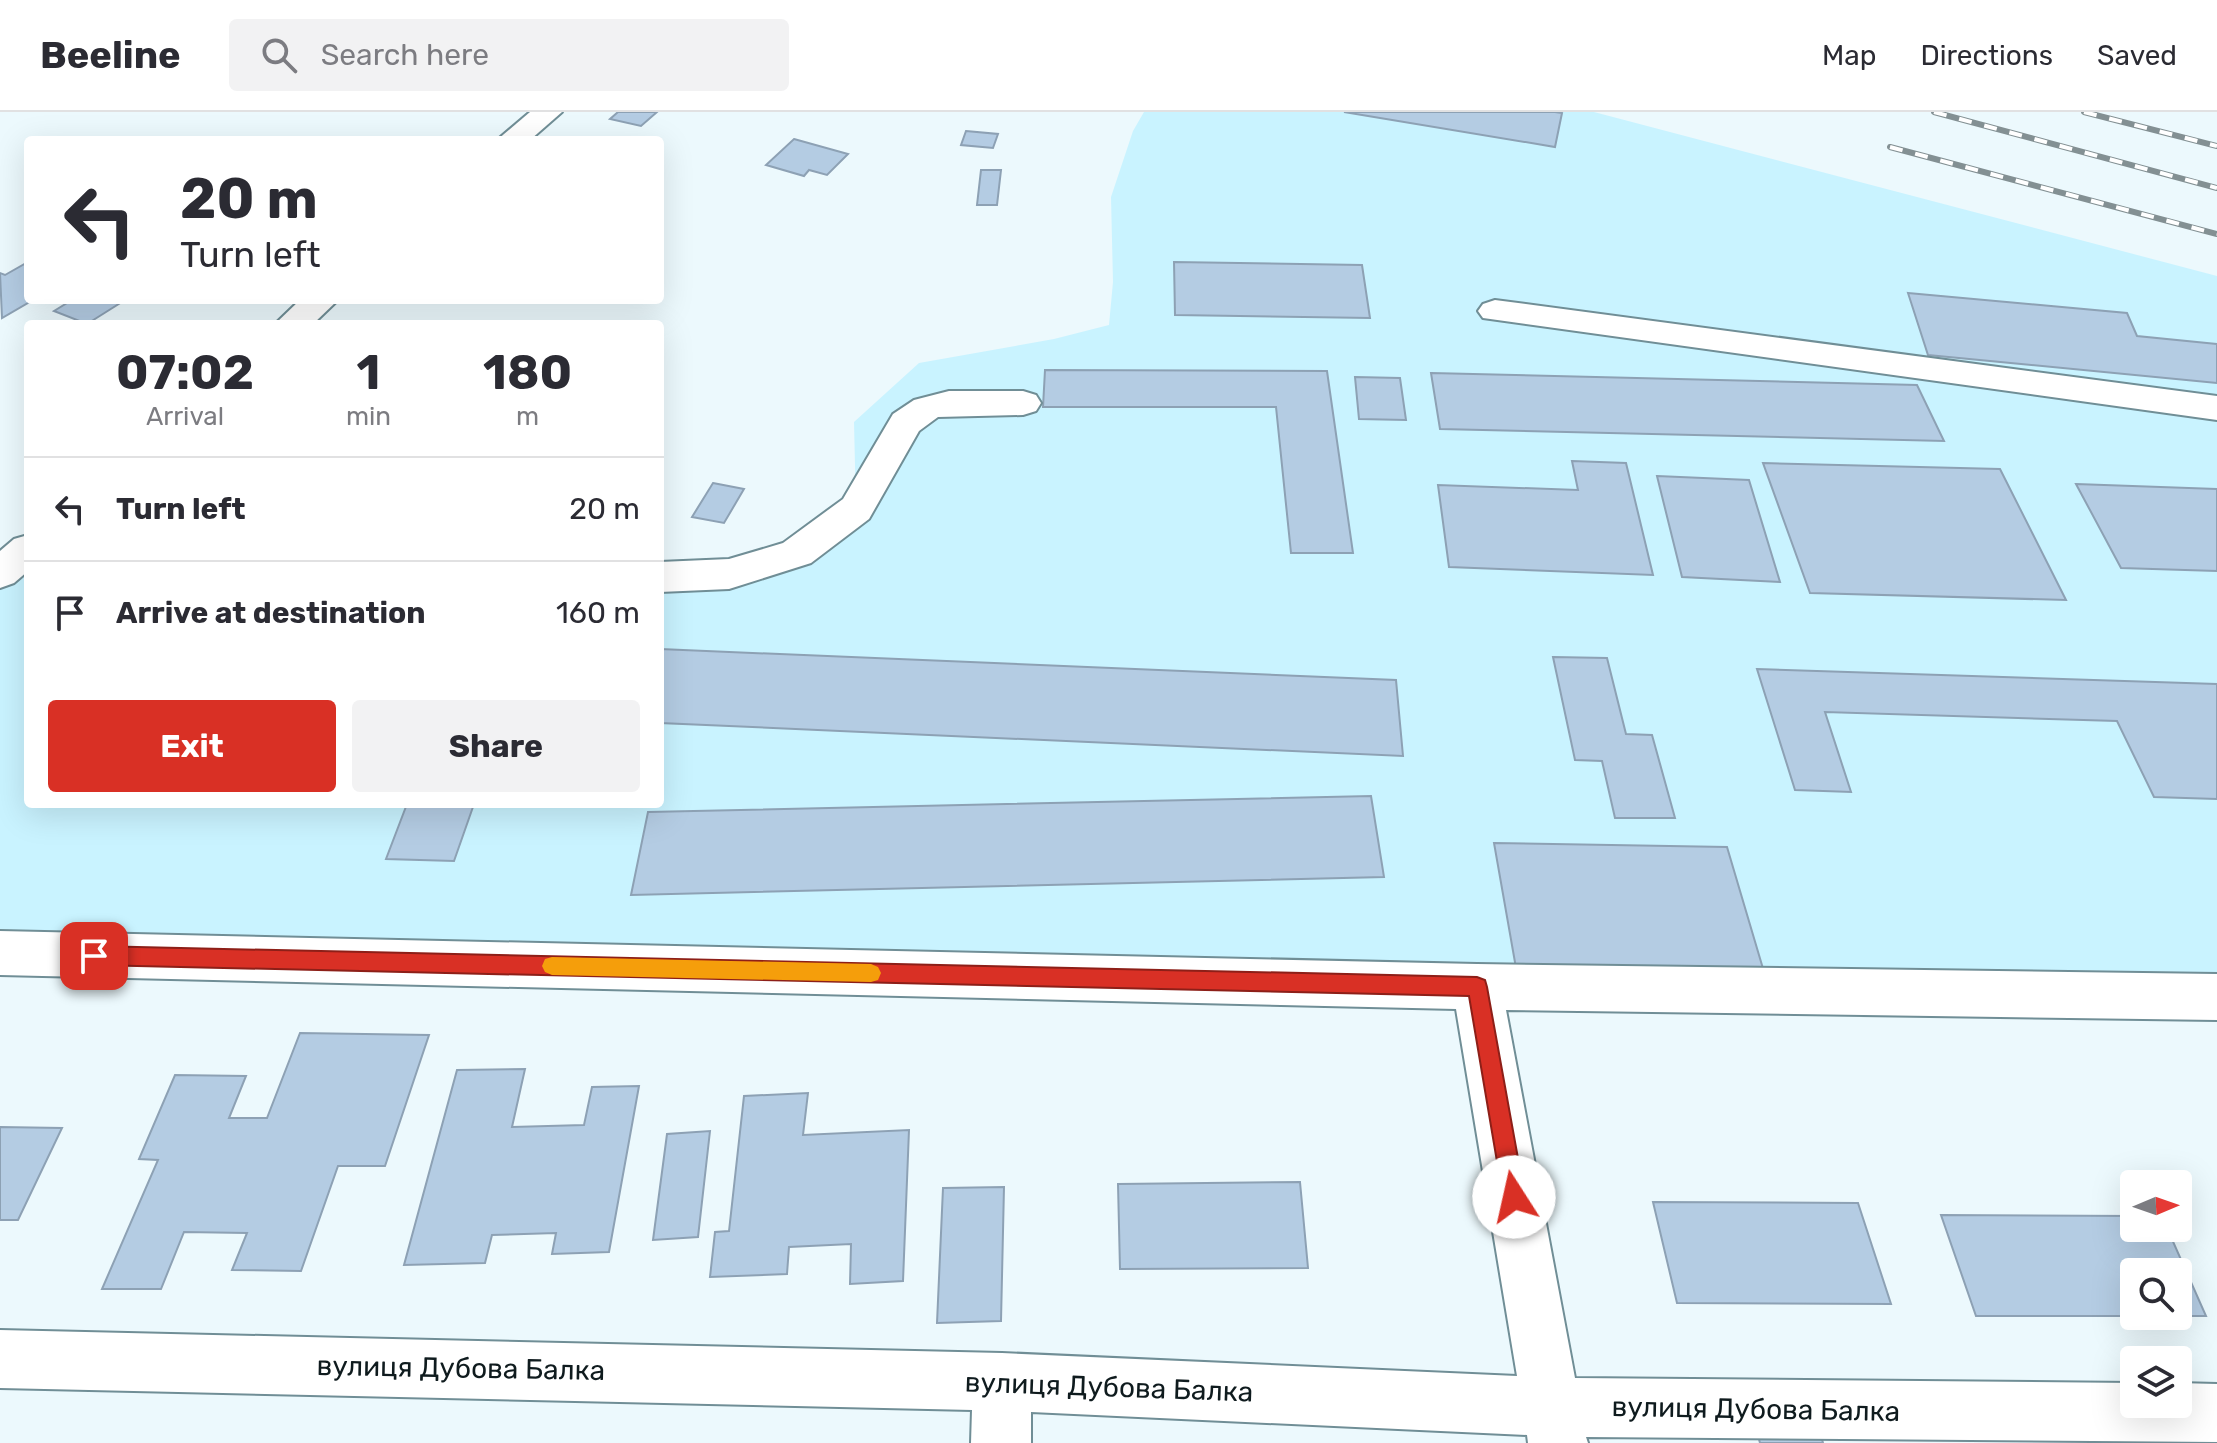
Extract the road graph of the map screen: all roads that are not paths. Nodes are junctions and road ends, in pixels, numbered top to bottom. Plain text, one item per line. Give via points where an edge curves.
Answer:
1 (548, 112) edge
2 (517, 136) edge
3 (316, 304) edge
4 (1495, 311) dead end
5 (297, 320) edge
6 (1023, 403) dead end
7 (2217, 408) edge
8 (24, 552) edge
9 (0, 573) edge
10 (664, 577) edge
11 (0, 953) edge
12 (1477, 987) junction
13 (2217, 997) edge
14 (0, 1359) edge
15 (1002, 1382) junction
16 (2217, 1413) edge
17 (1554, 1425) edge
18 (1001, 1443) edge

1 - 2 street
3 - 5 street
4 - 7 street
6 - 10 street via 927,408 906,423 856,509 797,553 729,574
8 - 9 street
11 - 12 street
12 - 13 street
12 - 17 street
14 - 15 street, вулиця Дубова Балка
15 - 17 street, вулиця Дубова Балка
15 - 18 street
16 - 17 street, вулиця Дубова Балка

